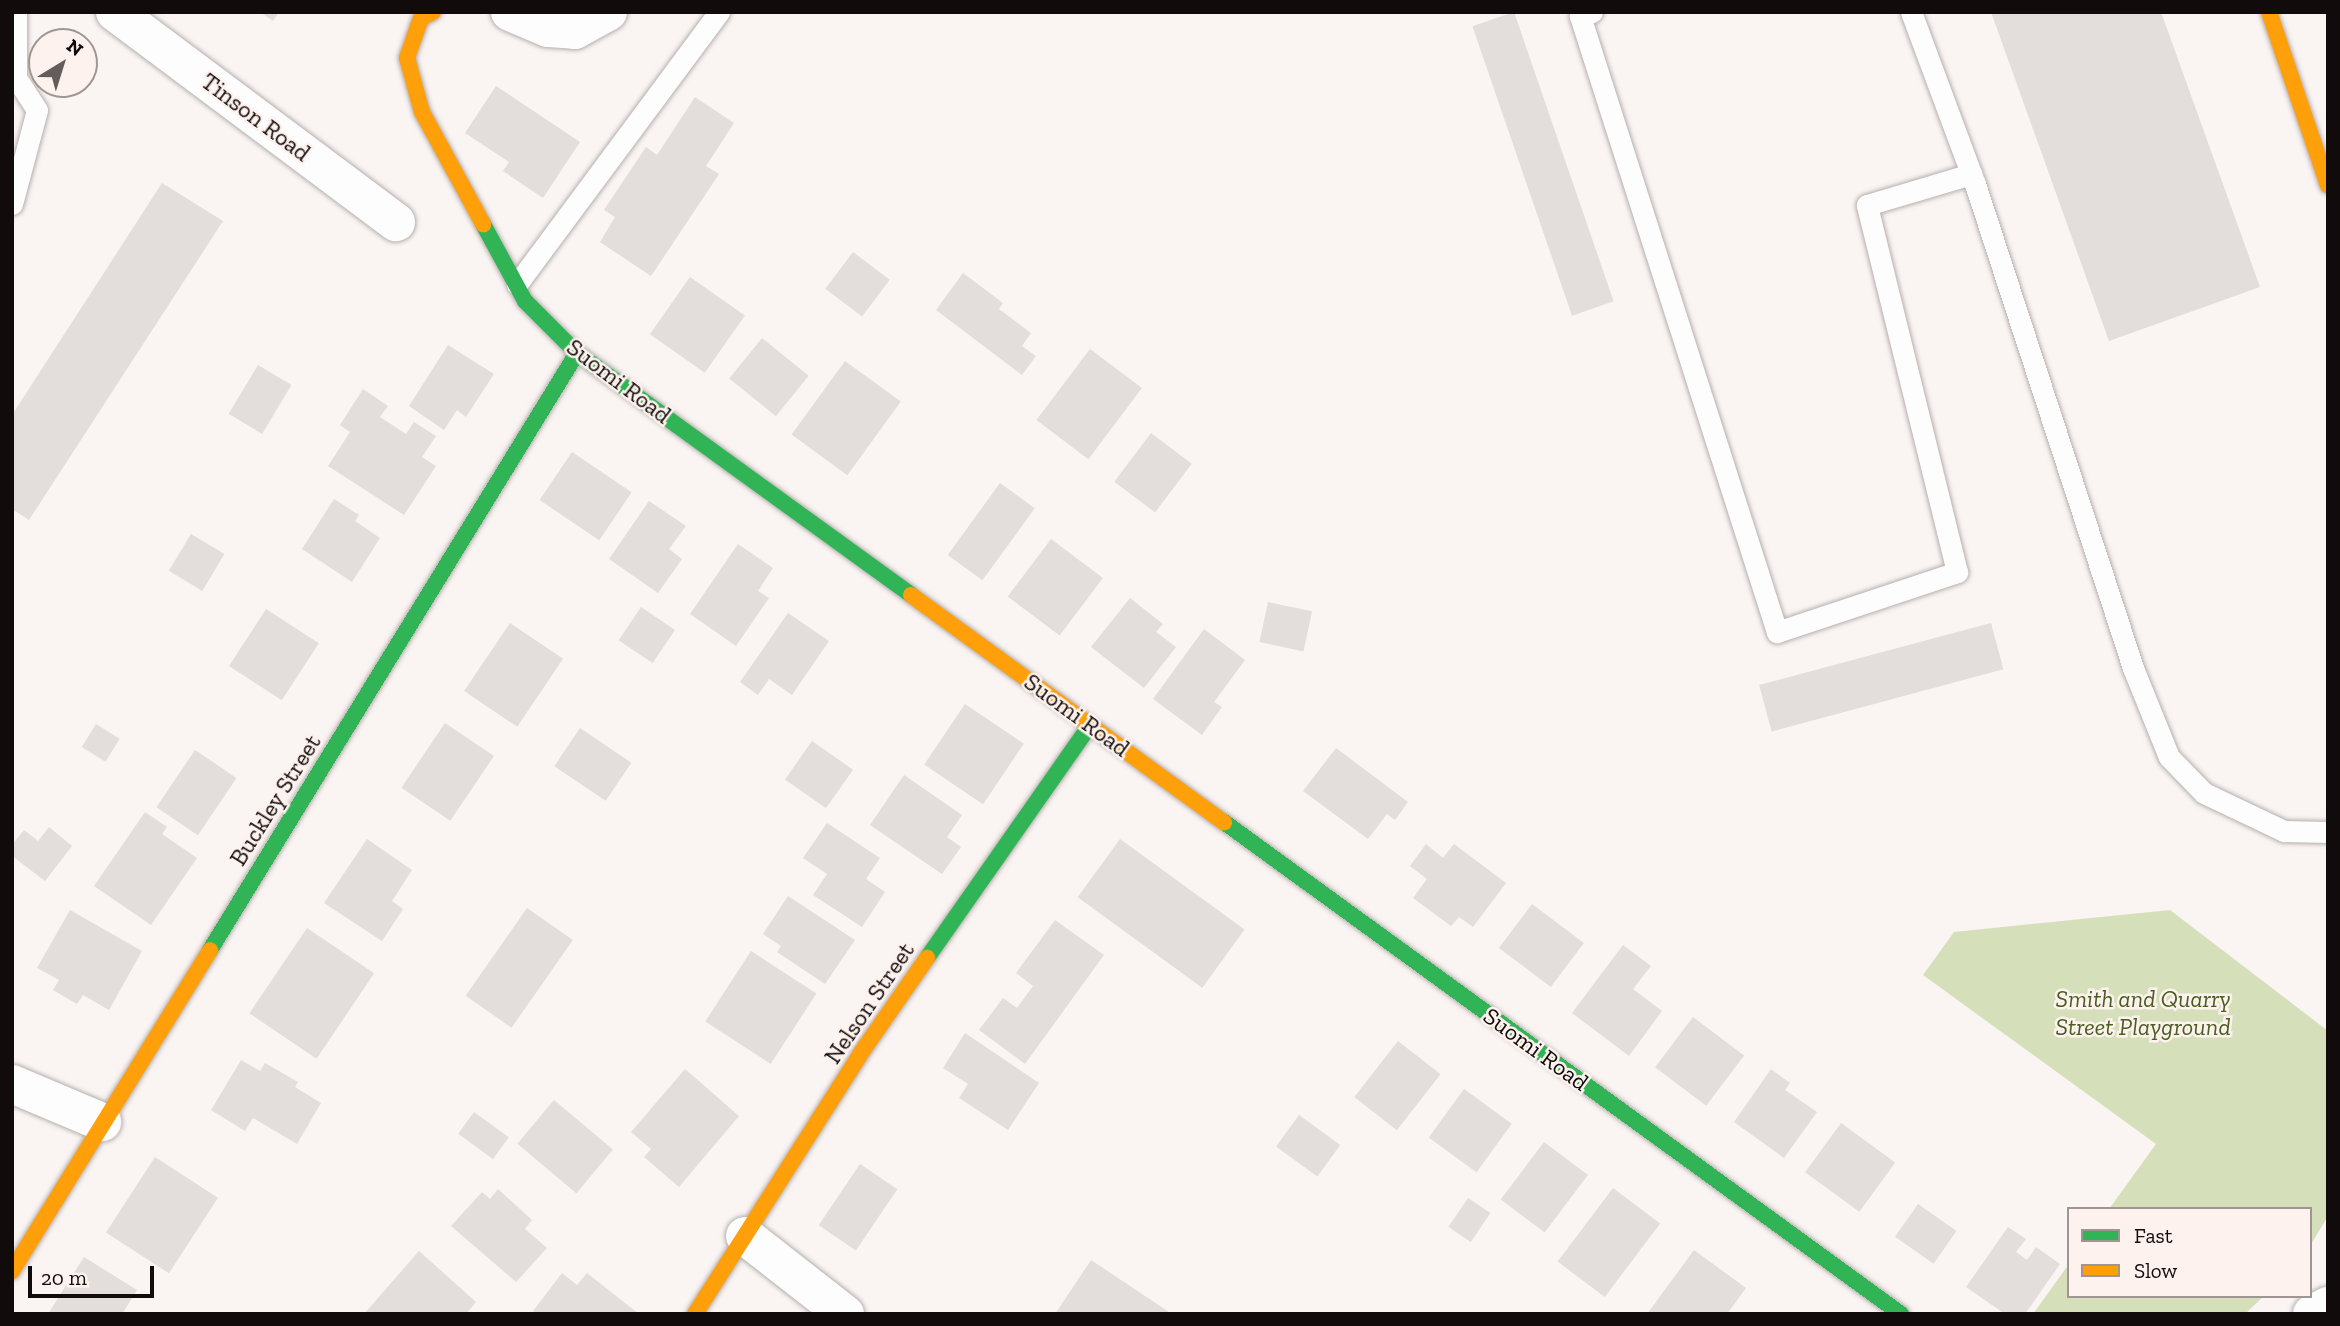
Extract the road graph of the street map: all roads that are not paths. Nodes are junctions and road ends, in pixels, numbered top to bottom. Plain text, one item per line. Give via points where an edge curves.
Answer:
1 (16, 12) edge
2 (115, 12) edge
3 (433, 12) edge
4 (510, 12) edge
5 (608, 12) edge
6 (719, 12) edge
7 (1592, 12) edge
8 (1911, 12) edge
9 (2269, 12) edge
10 (1972, 174) junction
11 (2328, 185) edge
12 (12, 204) edge
13 (396, 222) dead end
14 (517, 284) junction
15 (577, 353) junction
16 (1090, 725) junction
17 (2328, 832) edge
18 (12, 1083) edge
19 (103, 1122) junction
20 (745, 1236) junction
21 (12, 1271) edge
22 (2328, 1306) edge
23 (695, 1314) edge
24 (845, 1314) edge
25 (1901, 1314) edge
26 (2312, 1314) edge

1 - 12 lane via 16,78 37,110
2 - 13 street, Tinson Road
3 - 14 street, Suomi Road via 421,18 407,58 422,112
4 - 5 street via 548,28 575,30
6 - 14 lane
7 - 10 lane via 1580,16 1777,632 1957,572 1867,205
8 - 10 lane
9 - 11 street
10 - 17 lane via 2133,668 2169,757 2204,793 2273,826 2284,831
14 - 15 street, Suomi Road via 525,301
15 - 16 street, Suomi Road
15 - 19 street, Buckley Street
16 - 20 street, Nelson Street via 861,1052
16 - 25 street, Suomi Road
18 - 19 street
19 - 21 street, Buckley Street
20 - 23 street, Nelson Street
20 - 24 street
22 - 26 street

